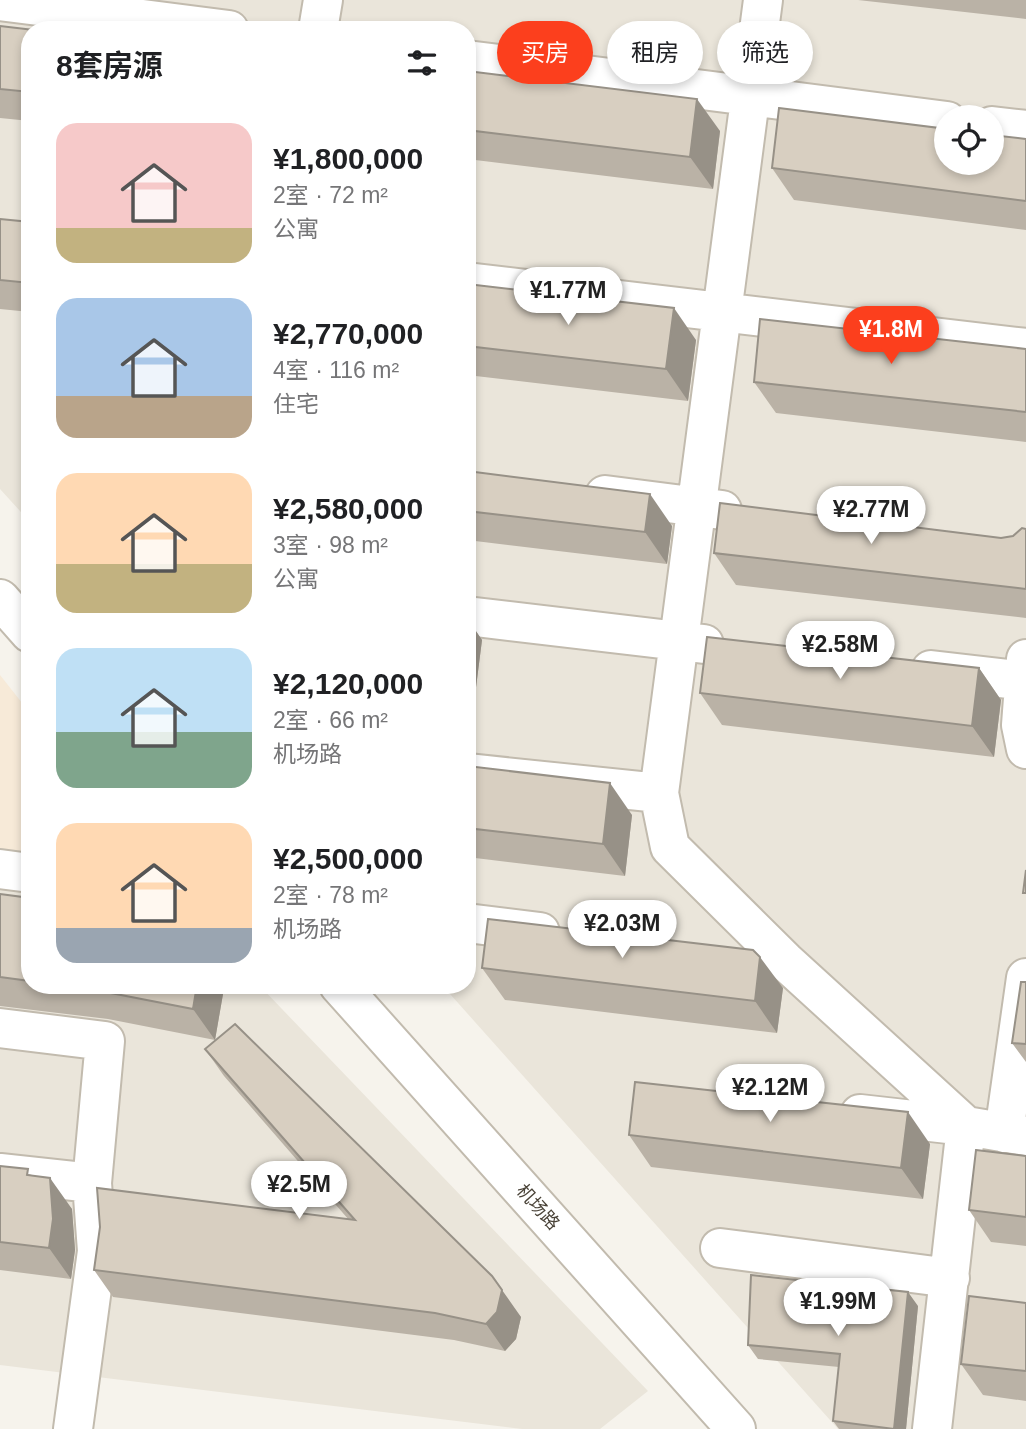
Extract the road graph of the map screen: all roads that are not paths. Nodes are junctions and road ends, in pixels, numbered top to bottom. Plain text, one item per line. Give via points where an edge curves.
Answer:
1 (323, 0) edge
2 (763, 0) edge
3 (0, 1) edge
4 (158, 21) edge
5 (320, 21) edge
6 (476, 61) edge
7 (750, 96) junction
8 (934, 119) edge
9 (1004, 128) edge
10 (1026, 131) edge
11 (476, 283) edge
12 (722, 314) junction
13 (1026, 348) edge
14 (575, 492) edge
15 (697, 507) junction
16 (752, 514) edge
17 (0, 599) edge
18 (476, 617) edge
19 (21, 623) edge
20 (680, 641) junction
21 (734, 647) edge
22 (900, 666) edge
23 (1025, 674) edge
24 (1026, 749) edge
25 (476, 774) edge
26 (659, 793) junction
27 (0, 869) edge
28 (21, 872) edge
29 (476, 924) edge
30 (578, 936) edge
31 (730, 955) edge
32 (785, 961) junction
33 (1026, 987) edge
34 (347, 994) edge
35 (0, 1028) edge
36 (828, 1111) edge
37 (966, 1126) junction
38 (1015, 1135) edge
39 (0, 1173) edge
40 (92, 1184) junction
41 (720, 1248) dead end
42 (948, 1289) junction
43 (986, 1305) edge
44 (73, 1429) edge
45 (736, 1429) edge
46 (932, 1429) edge

1 - 5 street
2 - 7 street
3 - 4 street
6 - 7 street
7 - 8 street
7 - 12 street
9 - 10 street
11 - 12 street
12 - 13 street
12 - 15 street
14 - 15 street
15 - 16 street
15 - 20 street
17 - 19 street
18 - 20 street
20 - 21 street
20 - 26 street
22 - 23 street
23 - 24 street via 1021,725
25 - 26 street
26 - 32 street via 670,847
27 - 28 street
29 - 30 street
31 - 32 street
32 - 37 street
33 - 38 street
34 - 45 street, 机场路
35 - 40 street via 105,1041
36 - 37 street
37 - 38 street
37 - 42 street
39 - 40 street
40 - 44 street via 97,1251
41 - 42 street
42 - 43 street
42 - 46 street

